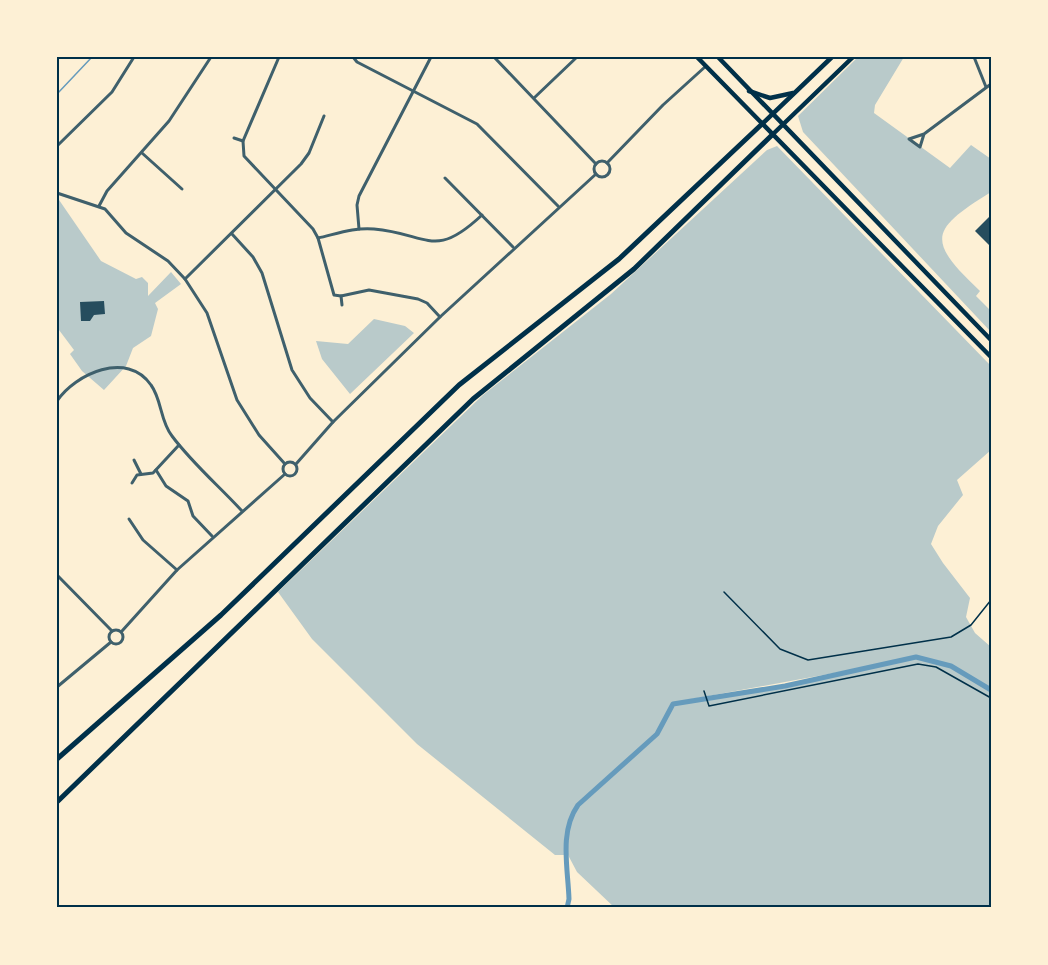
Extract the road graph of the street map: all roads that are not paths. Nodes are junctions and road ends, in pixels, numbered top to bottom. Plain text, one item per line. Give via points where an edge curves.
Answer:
1 (134, 57) edge
2 (211, 57) edge
3 (279, 57) edge
4 (353, 57) edge
5 (431, 57) edge
6 (494, 57) edge
7 (697, 57) edge
8 (718, 57) edge
9 (832, 57) edge
10 (853, 57) edge
11 (974, 57) edge
12 (575, 58) edge
13 (706, 66) junction
14 (991, 84) edge
15 (986, 87) junction
16 (748, 90) junction
17 (413, 92) junction
18 (795, 92) junction
19 (534, 98) junction
20 (772, 114) junction
21 (324, 116) dead end
22 (762, 124) junction
23 (782, 125) junction
24 (924, 134) junction
25 (772, 135) junction
26 (234, 138) dead end
27 (243, 141) junction
28 (57, 146) edge
29 (142, 153) junction
30 (607, 163) junction
31 (596, 164) junction
32 (596, 174) junction
33 (445, 178) dead end
34 (182, 189) dead end
35 (276, 190) junction
36 (57, 193) edge
37 (99, 206) junction
38 (558, 206) junction
39 (482, 215) junction
40 (359, 229) junction
41 (232, 234) junction
42 (318, 238) junction
43 (513, 247) junction
44 (185, 279) junction
45 (341, 296) junction
46 (342, 305) dead end
47 (440, 317) junction
48 (991, 340) edge
49 (991, 357) edge
50 (57, 401) edge
51 (333, 422) junction
52 (179, 445) junction
53 (134, 460) dead end
54 (285, 464) junction
55 (296, 465) junction
56 (156, 470) junction
57 (141, 474) junction
58 (285, 474) junction
59 (132, 483) dead end
60 (242, 511) junction
61 (129, 519) dead end
62 (212, 537) junction
63 (177, 570) junction
64 (57, 575) edge
65 (112, 631) junction
66 (122, 632) junction
67 (111, 642) junction
68 (57, 687) edge
69 (57, 758) edge
70 (57, 800) edge

1 - 28 street via 112,92
2 - 29 street via 169,121
3 - 27 street
4 - 17 street
5 - 17 street
6 - 19 street
7 - 13 main road
8 - 16 main road
9 - 18 main road
10 - 23 main road
11 - 15 street
12 - 19 street
13 - 22 main road
13 - 30 street
14 - 15 street
15 - 24 street
16 - 18 main road via 770,98
16 - 20 main road
17 - 38 street via 477,124
17 - 40 street via 357,200
18 - 20 main road
19 - 31 street
20 - 22 main road
20 - 23 main road
21 - 35 street via 305,159
22 - 25 main road
22 - 69 highway via 620,259 474,372 221,615
23 - 25 main road
23 - 48 main road
24 - 24 street via 914,137 909,139 920,147
25 - 49 main road
25 - 70 highway via 634,269 473,399
26 - 27 street
27 - 35 street via 244,156
29 - 34 street
29 - 37 street via 107,191
30 - 31 street
30 - 32 street via 607,174
31 - 32 street
32 - 38 street
33 - 39 street
35 - 41 street
35 - 42 street via 308,222
36 - 37 street
37 - 44 street
38 - 43 street
39 - 40 street via 463,233 444,242
39 - 43 street
40 - 42 street
41 - 44 street
41 - 51 street via 254,257 262,273 297,378
42 - 45 street via 334,295
43 - 47 street
44 - 54 street via 207,313 237,400 259,435
45 - 46 street
45 - 47 street via 369,290 418,299
47 - 51 street
50 - 52 street via 67,388 95,371 112,367 132,372 152,385 167,428
51 - 55 street
52 - 56 street
52 - 60 street
53 - 57 street
54 - 55 street
54 - 58 street
55 - 58 street via 294,476
56 - 57 street
56 - 62 street via 166,486 188,501 193,516
57 - 59 street
58 - 60 street
60 - 62 street
61 - 63 street via 143,540
62 - 63 street
63 - 66 street
64 - 65 street
65 - 66 street
65 - 67 street
66 - 67 street via 121,643
67 - 68 street

